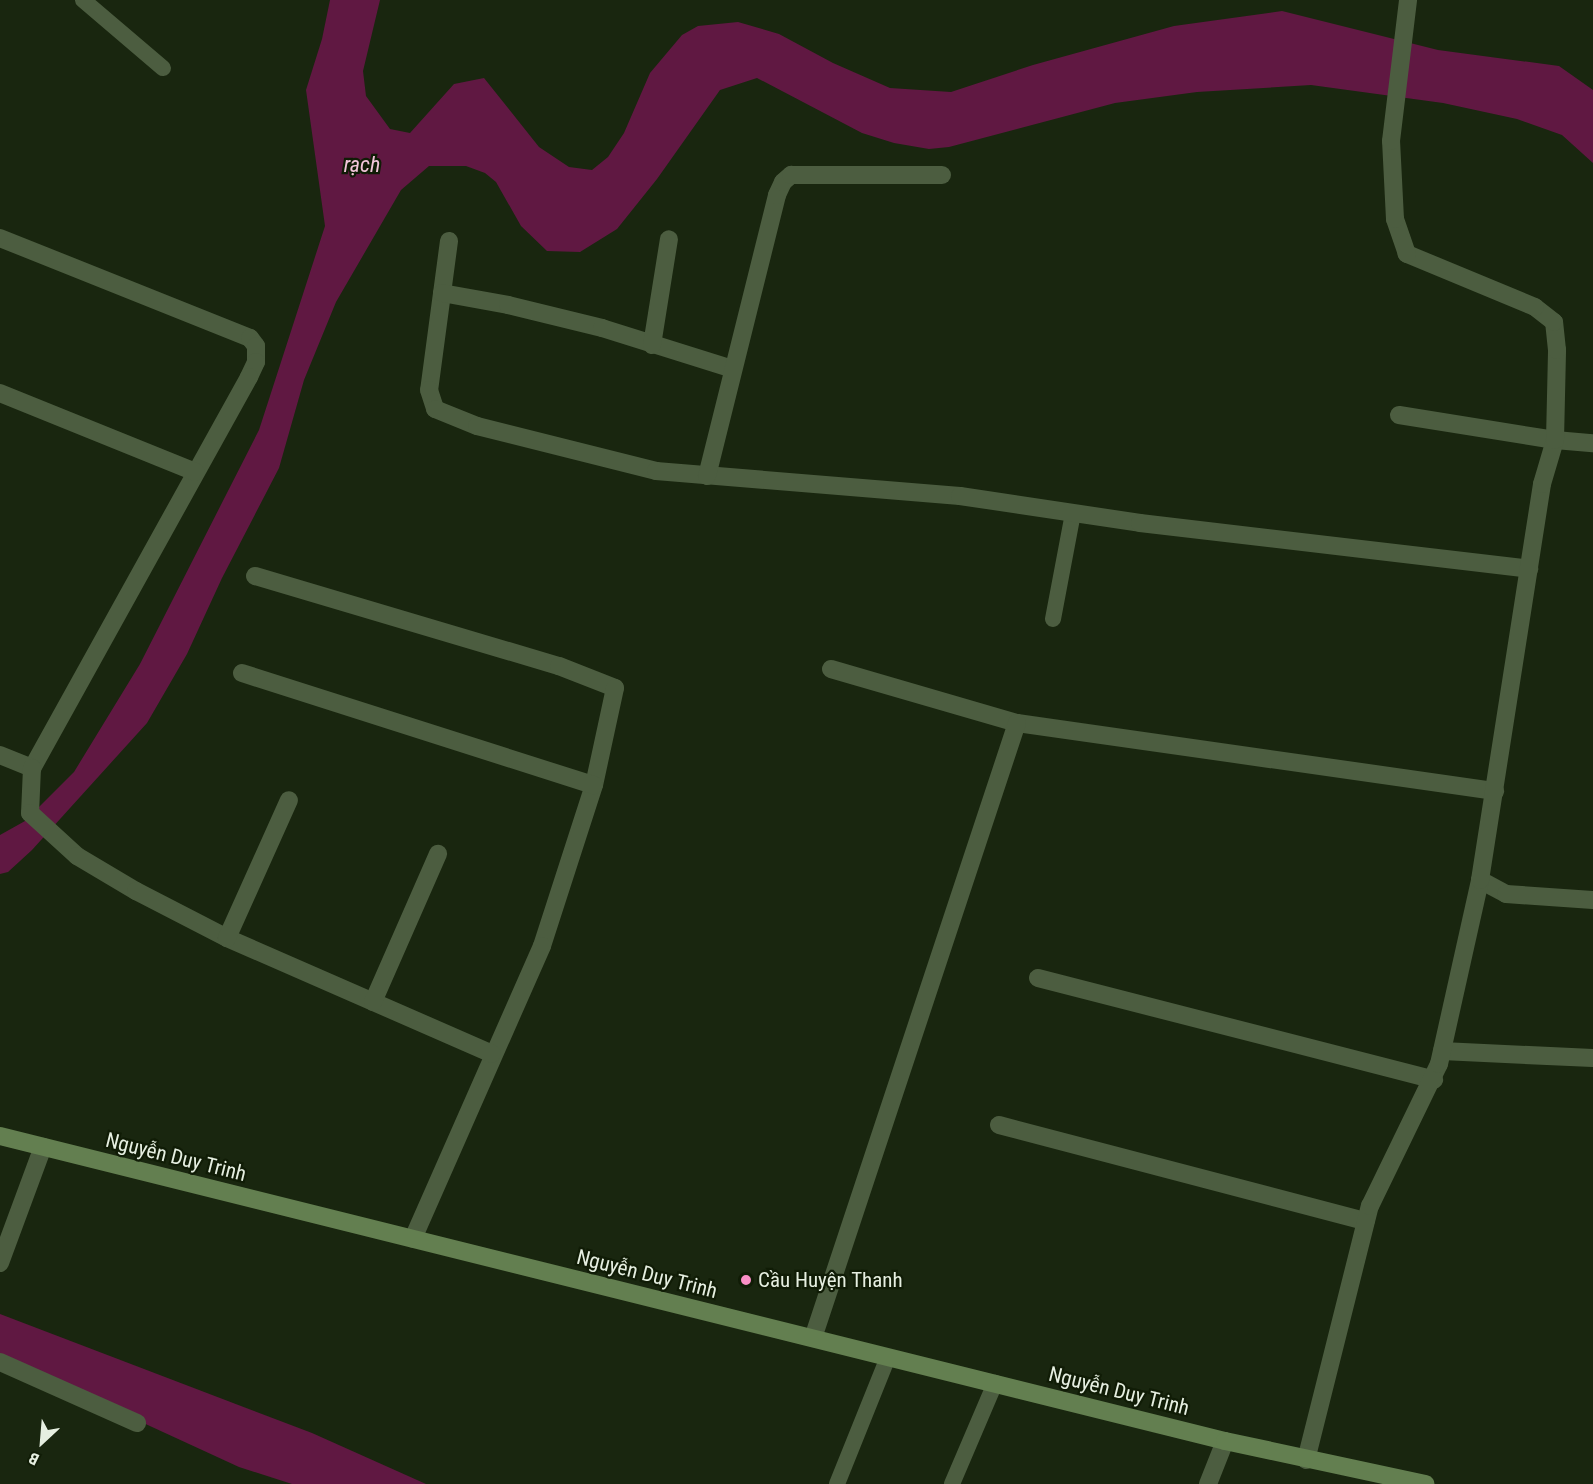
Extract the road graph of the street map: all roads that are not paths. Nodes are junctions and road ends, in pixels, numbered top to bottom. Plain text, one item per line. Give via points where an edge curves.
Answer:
1 (83, 0) edge
2 (1408, 0) edge
3 (163, 68) dead end
4 (942, 175) dead end
5 (0, 238) edge
6 (669, 239) dead end
7 (449, 241) dead end
8 (442, 293) junction
9 (652, 345) junction
10 (733, 369) junction
11 (0, 393) edge
12 (1399, 415) dead end
13 (1555, 440) junction
14 (1593, 443) edge
15 (196, 472) junction
16 (706, 476) junction
17 (1073, 513) junction
18 (1528, 569) junction
19 (255, 576) dead end
20 (1053, 619) dead end
21 (831, 669) dead end
22 (242, 673) dead end
23 (1017, 723) junction
24 (0, 754) edge
25 (32, 768) junction
26 (594, 785) junction
27 (1495, 791) junction
28 (289, 800) dead end
29 (438, 854) dead end
30 (1480, 880) junction
31 (1593, 900) edge
32 (226, 938) junction
33 (1038, 978) dead end
34 (373, 1002) junction
35 (1442, 1051) junction
36 (492, 1054) junction
37 (1593, 1058) edge
38 (1434, 1080) junction
39 (999, 1125) dead end
40 (0, 1136) edge
41 (43, 1147) junction
42 (1366, 1221) junction
43 (413, 1239) junction
44 (0, 1263) edge
45 (813, 1338) junction
46 (888, 1357) junction
47 (0, 1362) edge
48 (995, 1383) junction
49 (137, 1423) dead end
50 (1225, 1441) junction
51 (1306, 1460) junction
52 (837, 1484) edge
53 (952, 1484) edge
54 (1208, 1484) edge
55 (1425, 1484) edge

1 - 3 lane
2 - 13 street via 1391,141 1395,219 1407,254 1535,307 1554,322
4 - 10 street via 791,175 783,182
5 - 15 street via 250,338 256,346 256,362
6 - 9 street
7 - 8 street
8 - 9 street via 602,328
8 - 16 street via 429,390 435,409 477,426 587,455 656,471
9 - 10 street
10 - 16 street
11 - 15 street
12 - 13 street
13 - 14 street
13 - 18 street via 1542,484
15 - 25 street
16 - 17 street via 960,496
17 - 18 street
17 - 20 lane
18 - 27 street
19 - 26 street via 559,666 615,688
21 - 23 street
22 - 26 street
23 - 27 street
23 - 45 street
24 - 25 street
25 - 32 street via 30,813 77,856
26 - 36 street via 542,946
27 - 30 street
28 - 32 street
29 - 34 street
30 - 31 street via 1506,894
30 - 35 street
32 - 34 street
33 - 38 street
34 - 36 street
35 - 37 street
35 - 38 street
36 - 43 street
38 - 42 street
39 - 42 street
40 - 41 main road, Nguyễn Duy Trinh
41 - 43 main road, Nguyễn Duy Trinh
41 - 44 street
42 - 51 street
43 - 45 main road, Nguyễn Duy Trinh
45 - 46 main road, Nguyễn Duy Trinh
46 - 48 main road, Nguyễn Duy Trinh
46 - 52 lane
47 - 49 street
48 - 50 main road, Nguyễn Duy Trinh
48 - 53 lane
50 - 51 main road, Nguyễn Duy Trinh
50 - 54 street
51 - 55 main road, Nguyễn Duy Trinh

